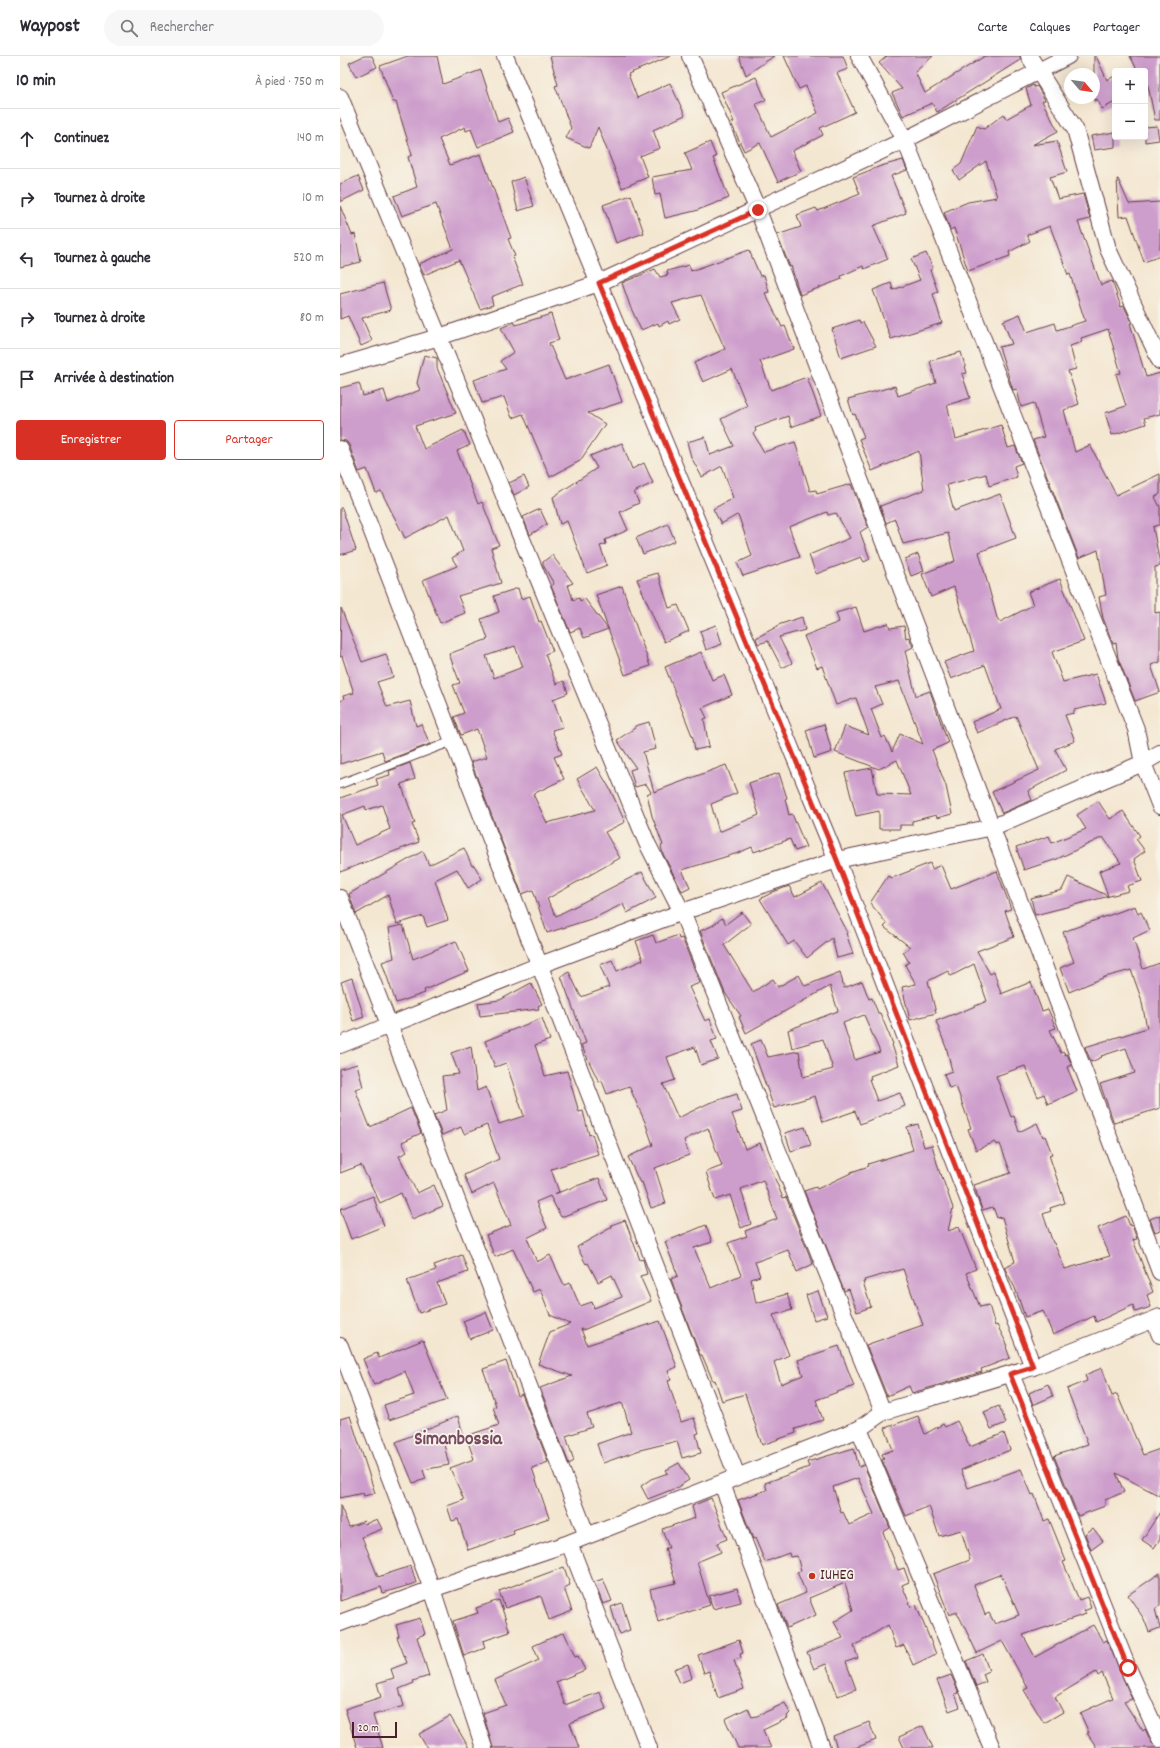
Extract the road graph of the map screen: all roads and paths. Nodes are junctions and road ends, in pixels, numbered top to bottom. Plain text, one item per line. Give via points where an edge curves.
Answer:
1 (505, 56) edge
2 (690, 56) edge
3 (859, 56) edge
4 (1029, 56) edge
5 (1068, 56) edge
6 (1038, 71) junction
7 (340, 97) edge
8 (904, 140) junction
9 (758, 210) junction
10 (599, 283) junction
11 (439, 337) junction
12 (1160, 361) edge
13 (340, 366) edge
14 (340, 449) edge
15 (453, 741) junction
16 (1160, 753) edge
17 (1143, 763) junction
18 (340, 784) edge
19 (1160, 806) edge
20 (993, 827) junction
21 (837, 860) junction
22 (340, 898) edge
23 (682, 912) junction
24 (540, 965) junction
25 (388, 1026) junction
26 (340, 1045) edge
27 (1160, 1272) edge
28 (1157, 1318) edge
29 (1160, 1335) edge
30 (340, 1346) edge
31 (1033, 1367) junction
32 (1010, 1374) junction
33 (883, 1412) junction
34 (859, 1429) junction
35 (737, 1476) junction
36 (722, 1484) junction
37 (586, 1536) junction
38 (570, 1543) junction
39 (432, 1589) junction
40 (340, 1623) edge
41 (1160, 1739) edge
42 (484, 1748) edge
43 (649, 1748) edge
44 (822, 1748) edge
45 (992, 1748) edge

1 - 10 street
2 - 9 street
3 - 8 street
4 - 6 street
5 - 6 street
6 - 8 street
6 - 12 street via 1075,129 1108,249
7 - 11 street
8 - 9 street
8 - 17 street via 1136,729
9 - 10 street
9 - 20 street
10 - 11 street
10 - 21 street
11 - 13 street
11 - 23 street via 647,843
14 - 15 street
15 - 18 lane
15 - 24 street
16 - 17 street
17 - 19 street
17 - 20 street
20 - 21 street
20 - 27 street
21 - 23 street
21 - 31 street
22 - 25 street
23 - 24 street
23 - 33 street
24 - 25 street
24 - 35 street
25 - 26 street
25 - 37 street
28 - 29 street
28 - 31 street
30 - 39 street
31 - 32 street
32 - 33 street
32 - 41 street via 1128,1668
33 - 34 street
34 - 35 street
34 - 45 street
35 - 36 street
36 - 37 street
36 - 44 street
37 - 38 street
38 - 39 street
38 - 43 street
39 - 40 street
39 - 42 street

